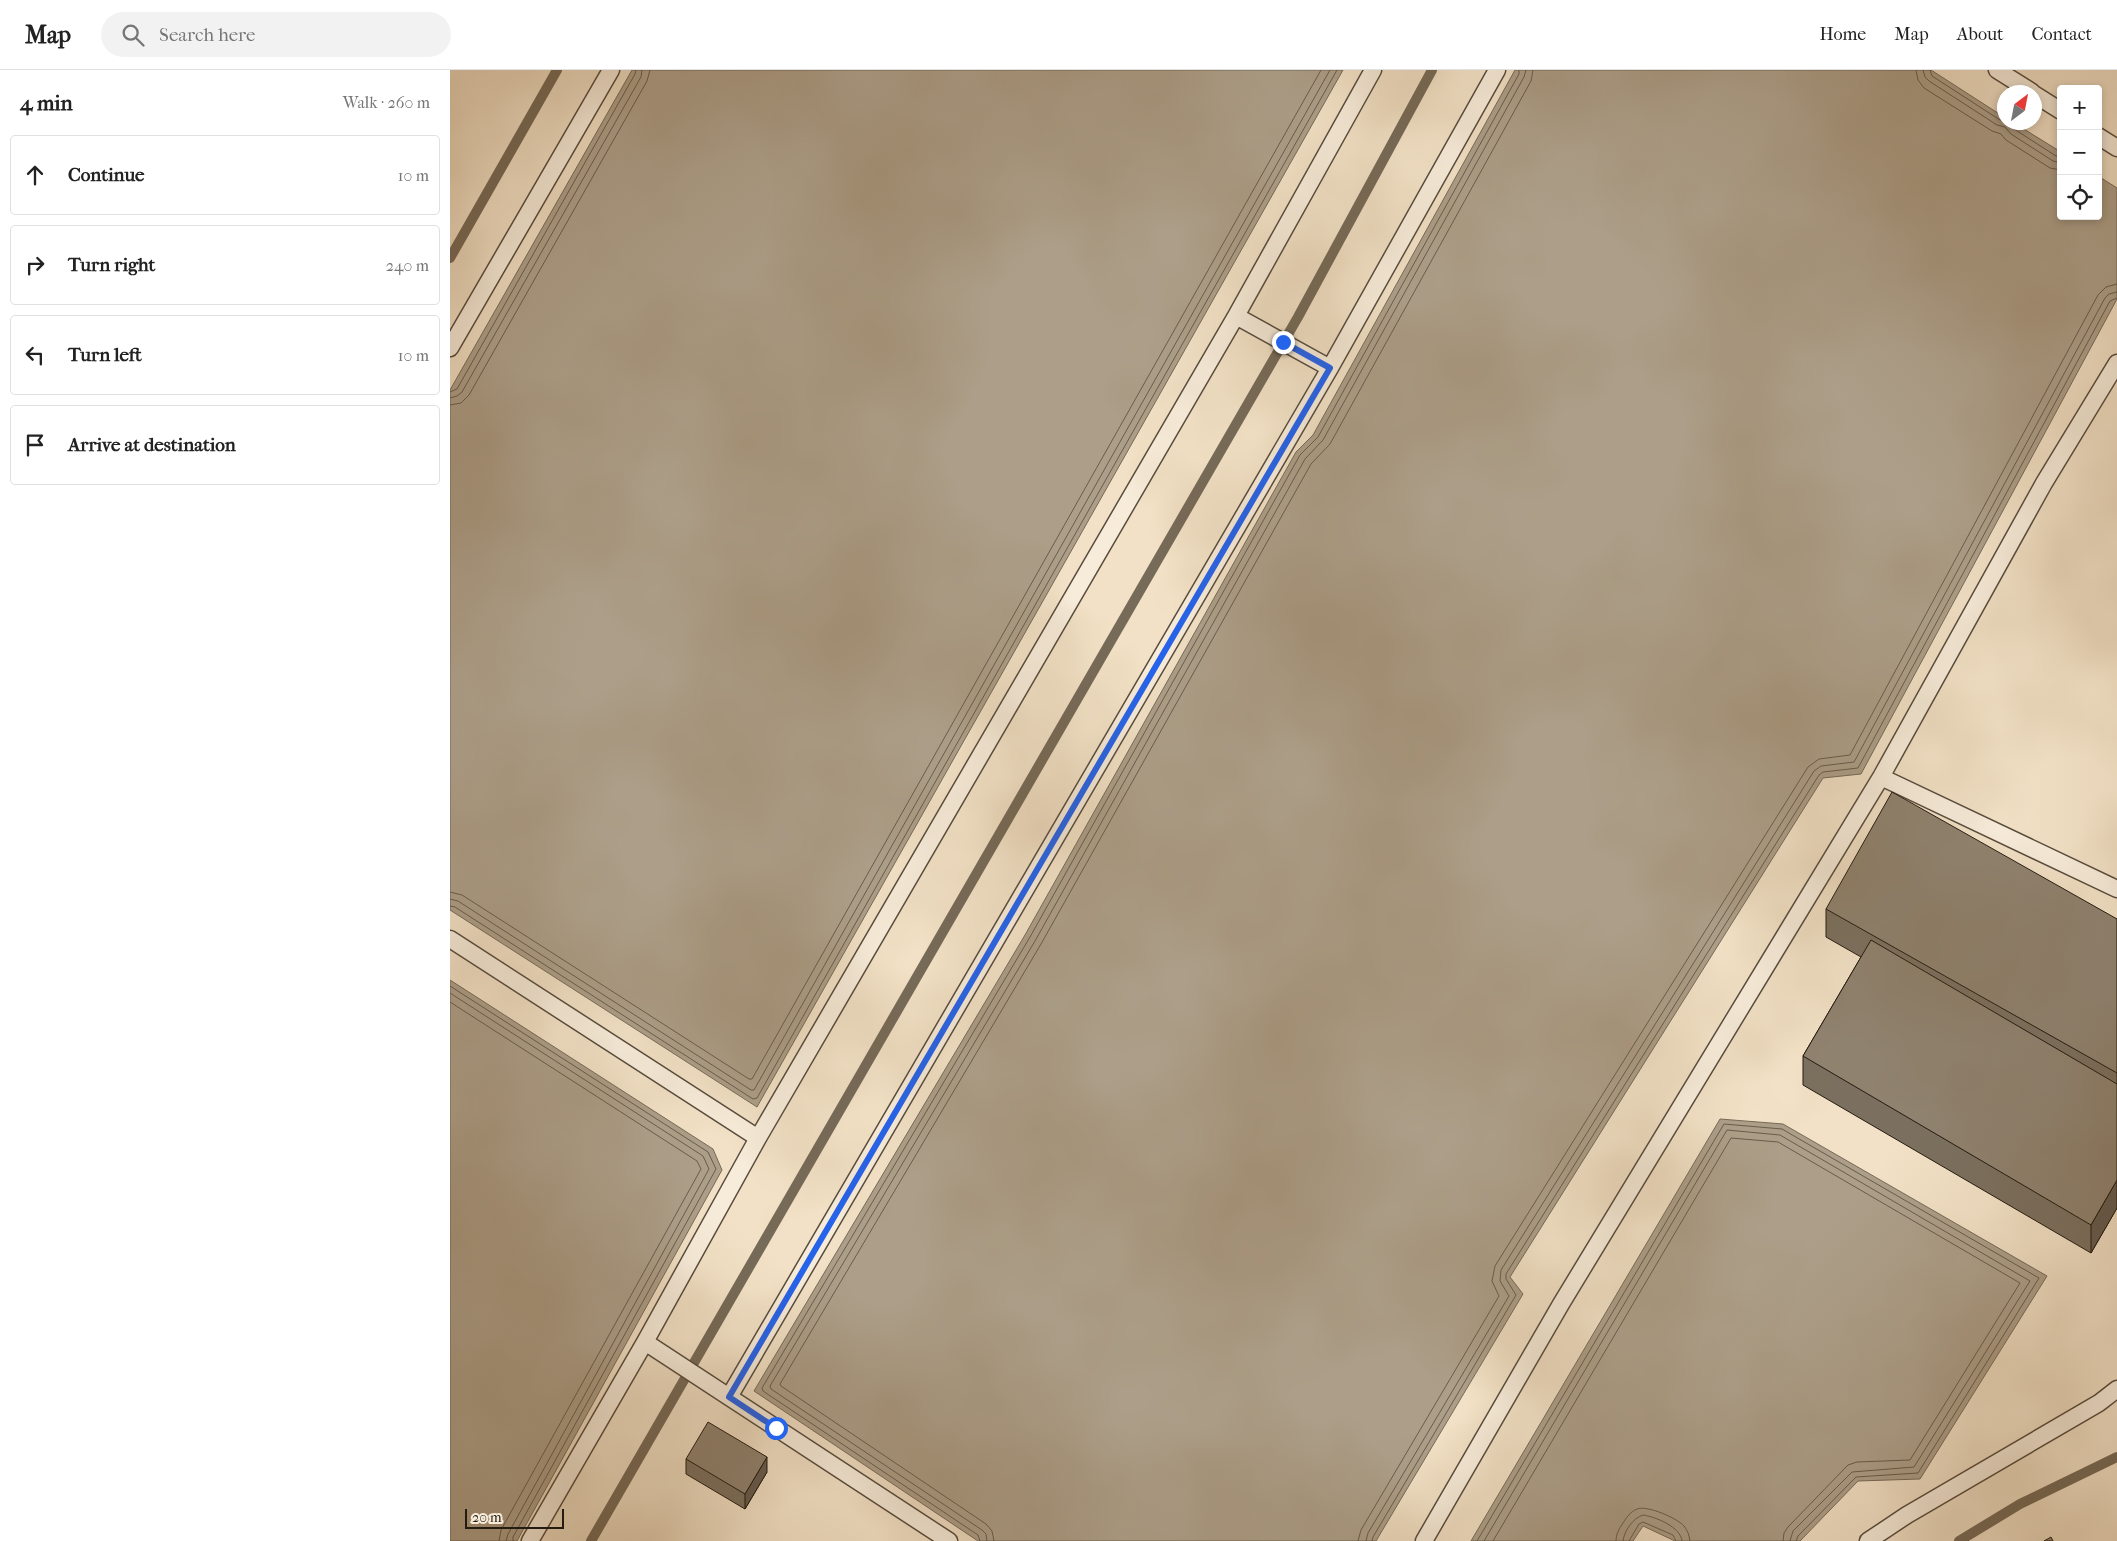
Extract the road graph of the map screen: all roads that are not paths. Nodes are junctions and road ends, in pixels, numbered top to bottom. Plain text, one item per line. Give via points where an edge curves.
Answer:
1 (611, 70) edge
2 (1372, 70) edge
3 (1497, 70) edge
4 (1997, 70) edge
5 (2020, 85) edge
6 (2042, 99) edge
7 (2057, 109) edge
8 (2102, 139) edge
9 (2117, 148) edge
10 (1236, 316) junction
11 (450, 348) edge
12 (2117, 363) edge
13 (1330, 368) junction
14 (1881, 777) junction
15 (2117, 890) edge
16 (450, 939) edge
17 (758, 1138) junction
18 (645, 1342) junction
19 (2117, 1390) edge
20 (729, 1397) junction
21 (530, 1541) edge
22 (949, 1541) edge
23 (1424, 1541) edge
24 (1868, 1541) edge

1 - 11 lane
2 - 10 lane
3 - 13 lane
4 - 5 lane
6 - 7 lane
8 - 9 lane
10 - 13 lane
10 - 17 lane
12 - 14 lane via 2044,483
13 - 20 lane
14 - 15 lane
14 - 23 lane via 1561,1304
16 - 17 lane
17 - 18 lane
18 - 20 lane
18 - 21 lane
19 - 24 lane
20 - 22 lane

